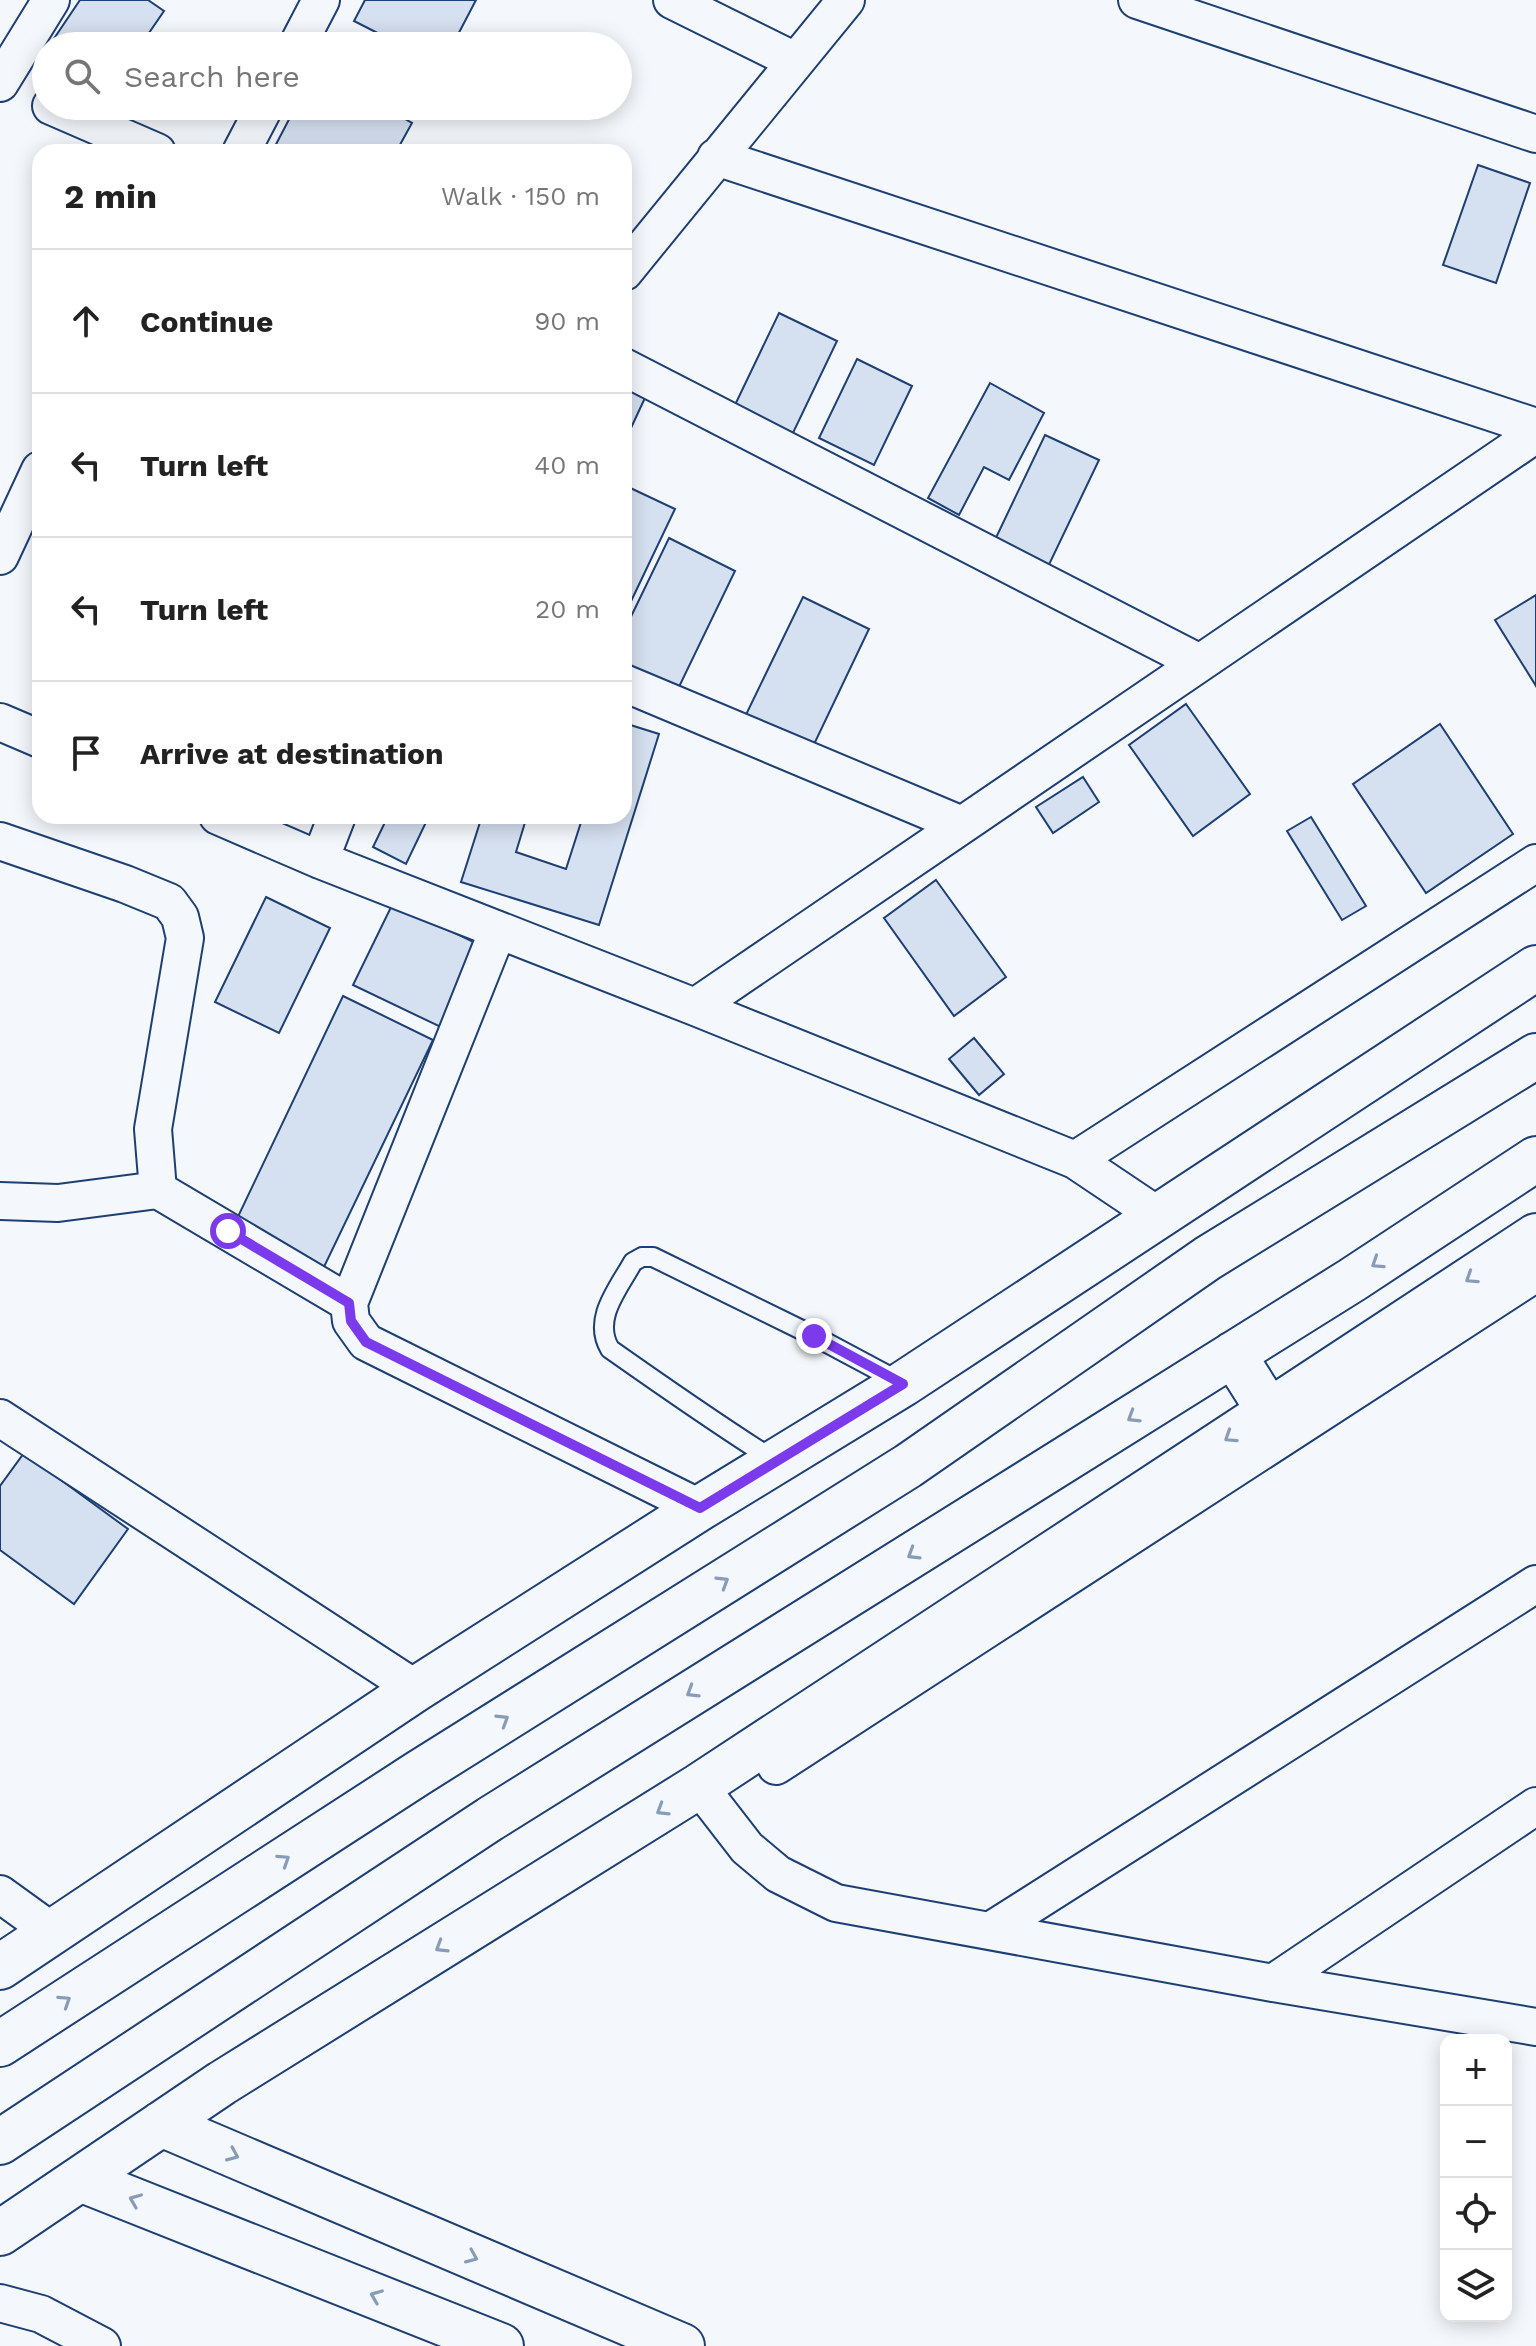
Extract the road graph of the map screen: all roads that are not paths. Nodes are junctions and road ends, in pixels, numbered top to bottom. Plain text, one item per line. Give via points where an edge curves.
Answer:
1 (51, 0) edge
2 (321, 0) edge
3 (672, 0) edge
4 (846, 0) edge
5 (1137, 0) edge
6 (304, 32) edge
7 (795, 61) junction
8 (0, 83) edge
9 (32, 97) edge
10 (83, 120) edge
11 (258, 120) edge
12 (1536, 134) edge
13 (139, 144) edge
14 (245, 144) edge
15 (716, 157) junction
16 (632, 262) edge
17 (632, 371) edge
18 (1536, 427) edge
19 (1536, 434) edge
20 (32, 487) edge
21 (0, 556) edge
22 (1200, 663) junction
23 (632, 686) edge
24 (0, 722) edge
25 (32, 736) edge
26 (237, 824) edge
27 (334, 824) edge
28 (962, 825) junction
29 (0, 841) edge
30 (320, 860) junction
31 (1536, 863) edge
32 (498, 930) junction
33 (1536, 968) edge
34 (695, 1007) junction
35 (1536, 1056) edge
36 (1536, 1159) edge
37 (1075, 1160) junction
38 (158, 1190) junction
39 (0, 1201) edge
40 (1160, 1217) junction
41 (1536, 1236) edge
42 (1536, 1273) edge
43 (349, 1303) junction
44 (1233, 1354) junction
45 (903, 1384) junction
46 (1269, 1411) junction
47 (0, 1418) edge
48 (776, 1461) junction
49 (700, 1508) junction
50 (1536, 1584) edge
51 (416, 1689) junction
52 (776, 1766) dead end
53 (699, 1786) junction
54 (1536, 1806) edge
55 (0, 1894) edge
56 (990, 1931) junction
57 (54, 1933) junction
58 (0, 1967) edge
59 (1273, 1983) junction
60 (1536, 2027) edge
61 (0, 2044) edge
62 (161, 2124) junction
63 (0, 2142) edge
64 (80, 2179) junction
65 (0, 2233) edge
66 (0, 2303) edge
67 (102, 2346) edge
68 (501, 2346) edge
69 (682, 2346) edge

1 - 8 street
2 - 6 street
3 - 7 street
4 - 7 street
5 - 12 street
7 - 15 street
8 - 9 street
10 - 13 street
11 - 14 street
15 - 16 street
15 - 18 street
17 - 22 street
19 - 22 street
20 - 21 street
22 - 28 street
23 - 28 street
24 - 25 street
26 - 30 street
27 - 30 street
28 - 34 street
29 - 38 street via 169,902 180,917 185,938 153,1129
30 - 32 street
31 - 37 street
32 - 34 street
32 - 43 street
33 - 40 main road
34 - 37 street
61 -> 35 main road via 908,1466 1208,1258
36 -> 44 main road
37 - 40 street
38 - 39 street via 58,1203
38 - 43 street
40 - 45 main road
41 -> 46 main road
42 - 52 street
43 - 49 street via 351,1321 366,1342
44 - 46 main road
44 -> 63 main road via 490,1819
45 - 48 main road
45 - 48 lane via 653,1257 633,1262 603,1318 610,1349
46 -> 53 main road
47 - 51 street
48 - 49 main road
49 - 51 main road
50 - 56 street
51 - 57 main road
53 - 56 street via 747,1848 778,1874 836,1903
53 -> 62 main road
54 - 59 street
55 - 57 street
56 - 59 street
57 - 58 main road
59 - 60 street
62 - 64 main road
62 -> 69 main road
64 - 65 main road
68 -> 64 main road
66 - 67 street via 41,2314

